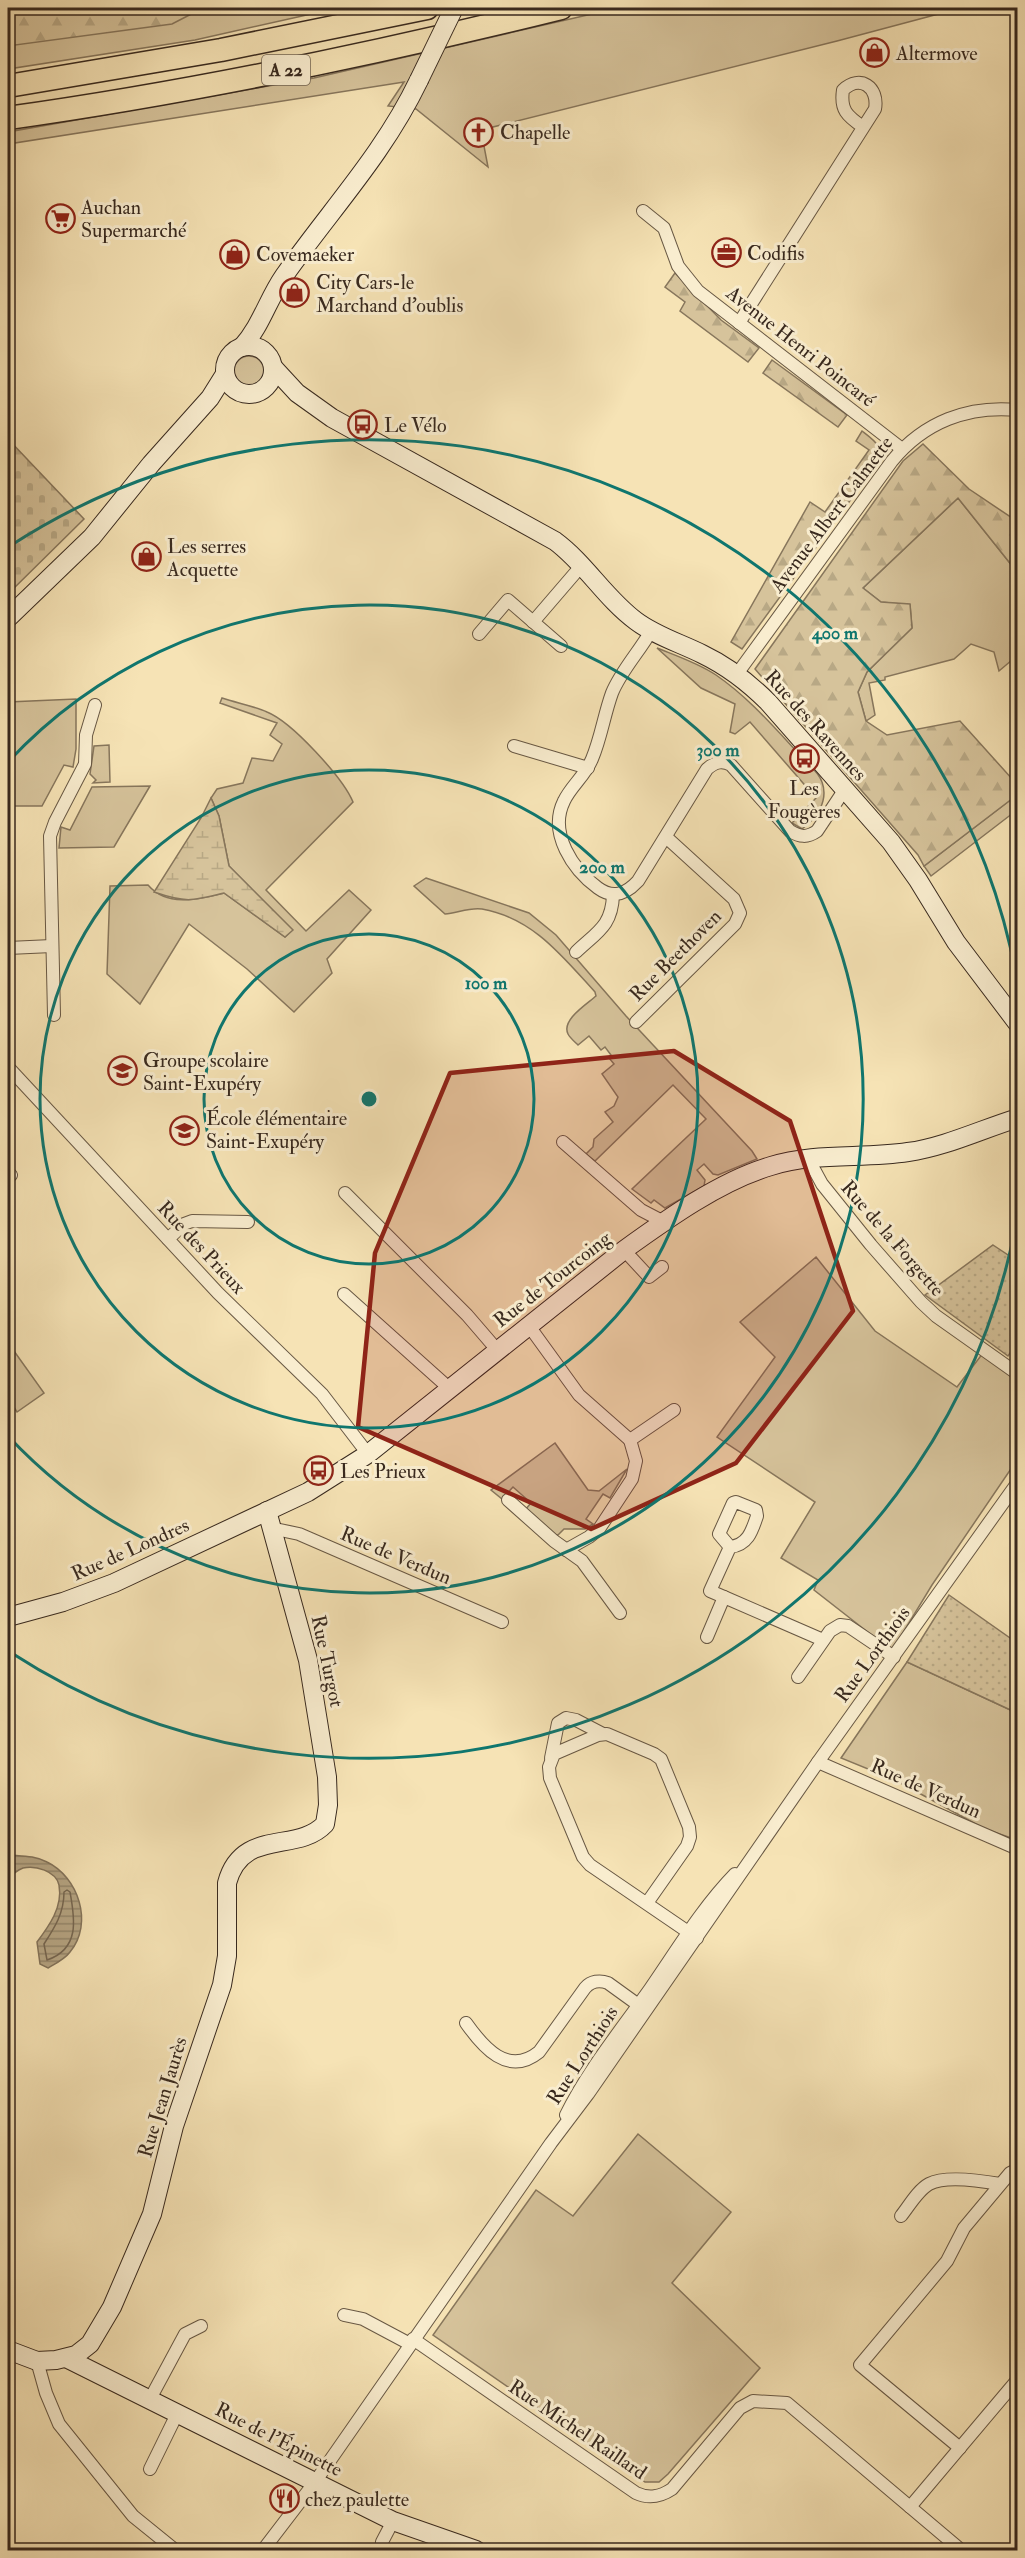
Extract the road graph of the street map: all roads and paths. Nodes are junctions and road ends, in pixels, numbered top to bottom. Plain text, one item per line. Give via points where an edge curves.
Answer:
1 (427, 8) edge
2 (454, 8) edge
3 (561, 8) edge
4 (8, 86) edge
5 (8, 118) edge
6 (863, 127) dead end
7 (643, 211) dead end
8 (271, 299) junction
9 (739, 323) junction
10 (242, 347) junction
11 (270, 361) junction
12 (225, 374) junction
13 (252, 393) junction
14 (1017, 410) edge
15 (332, 418) junction
16 (187, 424) junction
17 (902, 449) junction
18 (114, 510) junction
19 (582, 565) junction
20 (8, 605) edge
21 (8, 618) edge
22 (533, 622) junction
23 (651, 631) junction
24 (479, 634) dead end
25 (561, 646) dead end
26 (737, 674) junction
27 (95, 705) dead end
28 (514, 746) dead end
29 (588, 768) junction
30 (844, 789) junction
31 (666, 837) junction
32 (613, 895) junction
33 (52, 946) junction
34 (8, 948) edge
35 (576, 952) dead end
36 (54, 1015) dead end
37 (636, 1022) dead end
38 (1017, 1024) edge
39 (8, 1066) edge
40 (1017, 1108) edge
41 (1017, 1118) edge
42 (563, 1142) dead end
43 (895, 1153) junction
44 (809, 1160) junction
45 (345, 1192) dead end
46 (248, 1222) dead end
47 (664, 1222) junction
48 (168, 1239) junction
49 (624, 1250) junction
50 (662, 1267) dead end
51 (344, 1294) dead end
52 (529, 1326) junction
53 (498, 1351) junction
54 (1017, 1374) edge
55 (450, 1389) junction
56 (674, 1410) dead end
57 (630, 1440) junction
58 (368, 1454) junction
59 (1017, 1482) edge
60 (508, 1500) dead end
61 (267, 1511) junction
62 (272, 1532) junction
63 (730, 1547) dead end
64 (566, 1550) junction
65 (724, 1597) junction
66 (620, 1613) dead end
67 (8, 1617) edge
68 (502, 1622) dead end
69 (707, 1637) dead end
70 (819, 1639) junction
71 (894, 1657) junction
72 (798, 1677) dead end
73 (603, 1734) junction
74 (550, 1762) junction
75 (818, 1762) junction
76 (325, 1824) joint
77 (1017, 1850) edge
78 (647, 1903) junction
79 (693, 1936) junction
80 (642, 2008) junction
81 (466, 2023) dead end
82 (1017, 2169) edge
83 (1000, 2184) junction
84 (901, 2216) dead end
85 (344, 2315) dead end
86 (201, 2326) dead end
87 (412, 2342) junction
88 (8, 2350) edge
89 (66, 2358) junction
90 (37, 2361) junction
91 (1017, 2379) edge
92 (150, 2399) junction
93 (178, 2412) junction
94 (960, 2448) junction
95 (150, 2469) dead end
96 (315, 2482) junction
97 (910, 2507) junction
98 (393, 2521) junction
99 (175, 2550) edge
100 (263, 2550) edge
101 (381, 2550) edge
102 (476, 2550) edge
103 (961, 2550) edge

1 - 4 highway, A 22 via 213,52
2 - 8 street, bridge via 383,147
3 - 5 highway, A 22 via 260,75
6 - 9 street
7 - 9 street, Avenue Henri Poincaré via 664,228 678,266 691,285
8 - 10 street
8 - 11 street via 266,336
9 - 17 street, Avenue Henri Poincaré
10 - 11 street via 255,347
10 - 12 street via 229,357
11 - 13 street via 270,382
11 - 15 street, Rue des Ravennes via 297,393
12 - 13 street via 231,387
12 - 16 street via 217,390
13 - 15 street, Rue des Ravennes via 276,394
13 - 16 street via 220,404
14 - 17 street, Avenue Albert Calmette via 984,409 954,416 922,432
15 - 19 street, Rue des Ravennes via 546,536
16 - 18 street
17 - 26 street, Avenue Albert Calmette
18 - 20 street
18 - 21 street via 84,545
19 - 22 street
19 - 23 street, Rue des Ravennes via 623,610
22 - 24 street via 508,600
22 - 25 street
23 - 26 street, Rue des Ravennes
23 - 29 street via 613,692
26 - 30 street, Rue des Ravennes via 768,702
27 - 33 street via 86,735 85,764 51,830
28 - 29 street
29 - 32 street via 563,802 558,821 560,834 570,859 582,873 603,892
30 - 31 street via 817,831 796,835 731,765 719,762 707,769
30 - 38 street, Rue des Ravennes via 904,860 956,942
31 - 32 street via 638,881 625,893
31 - 37 street, Rue Beethoven via 734,899 740,913 735,924
32 - 35 street via 608,921
33 - 34 street
33 - 36 street
39 - 48 street, Rue des Prieux
40 - 43 street, Rue de Tourcoing
41 - 43 street, Rue de Tourcoing via 934,1146
42 - 47 street via 615,1182 641,1210
43 - 44 street, Rue de Tourcoing
44 - 47 street, Rue de Tourcoing via 759,1170
44 - 54 street, Rue de la Forgette via 822,1184 921,1302
45 - 53 street
46 - 48 street via 192,1221
47 - 49 street, Rue de Tourcoing
48 - 58 street, Rue des Prieux via 321,1394
49 - 50 street via 649,1277
49 - 52 street, Rue de Tourcoing
51 - 55 street
52 - 53 street, Rue de Tourcoing
52 - 57 street via 579,1395
53 - 55 street, Rue de Tourcoing
55 - 58 street, Rue de Tourcoing
56 - 57 street
57 - 64 street via 636,1461 632,1479 599,1529
58 - 61 street, Rue de Tourcoing via 308,1492
59 - 71 street, Rue Lorthiois
60 - 64 street
61 - 62 street, Rue Turgot
61 - 67 street, Rue de Londres via 96,1590
62 - 68 street, Rue de Verdun via 299,1534
62 - 76 street, Rue Turgot via 308,1660 327,1777
63 - 65 street via 710,1591
64 - 66 street via 582,1561
65 - 69 street
65 - 70 street
70 - 71 street via 844,1624
70 - 72 street
71 - 75 street, Rue Lorthiois
73 - 74 street via 561,1750
73 - 74 street via 576,1719 566,1718 558,1723
73 - 78 street via 611,1734 661,1759 690,1831 687,1846
74 - 78 street via 550,1778 583,1857
75 - 77 street, Rue de Verdun
75 - 79 street, Rue Lorthiois via 758,1849 726,1882
76 - 89 street, Rue Jean Jaurès via 313,1833 250,1850 238,1859 229,1874 225,1971 174,2126 152,2214 106,2321 84,2350
78 - 79 street
79 - 80 street, Rue Lorthiois
80 - 81 street via 608,1983 591,1983 539,2052 517,2060 491,2053
80 - 87 street, Rue Lorthiois via 578,2093 551,2143
82 - 83 street
83 - 84 street via 968,2179 935,2182
83 - 94 street via 964,2228 947,2261 860,2365
85 - 87 street via 363,2319
86 - 92 street via 185,2334
87 - 96 street, Rue Lorthiois
87 - 97 street, Rue Michel Raillard via 640,2495 656,2496 672,2489 740,2408 753,2401 768,2401 788,2403
88 - 90 street, Rue Jean Jaurès
89 - 90 street, Rue Jean Jaurès
89 - 92 street, Rue de l'Épinette
90 - 99 street via 59,2424 133,2516
91 - 94 street
92 - 93 street, Rue de l'Épinette
93 - 95 street
93 - 96 street, Rue de l'Épinette
94 - 97 street
96 - 98 street, Rue de l'Épinette
96 - 100 street, Rue Lorthiois
97 - 103 street, Rue Michel Raillard
98 - 101 street
98 - 102 street, Rue de l'Épinette

